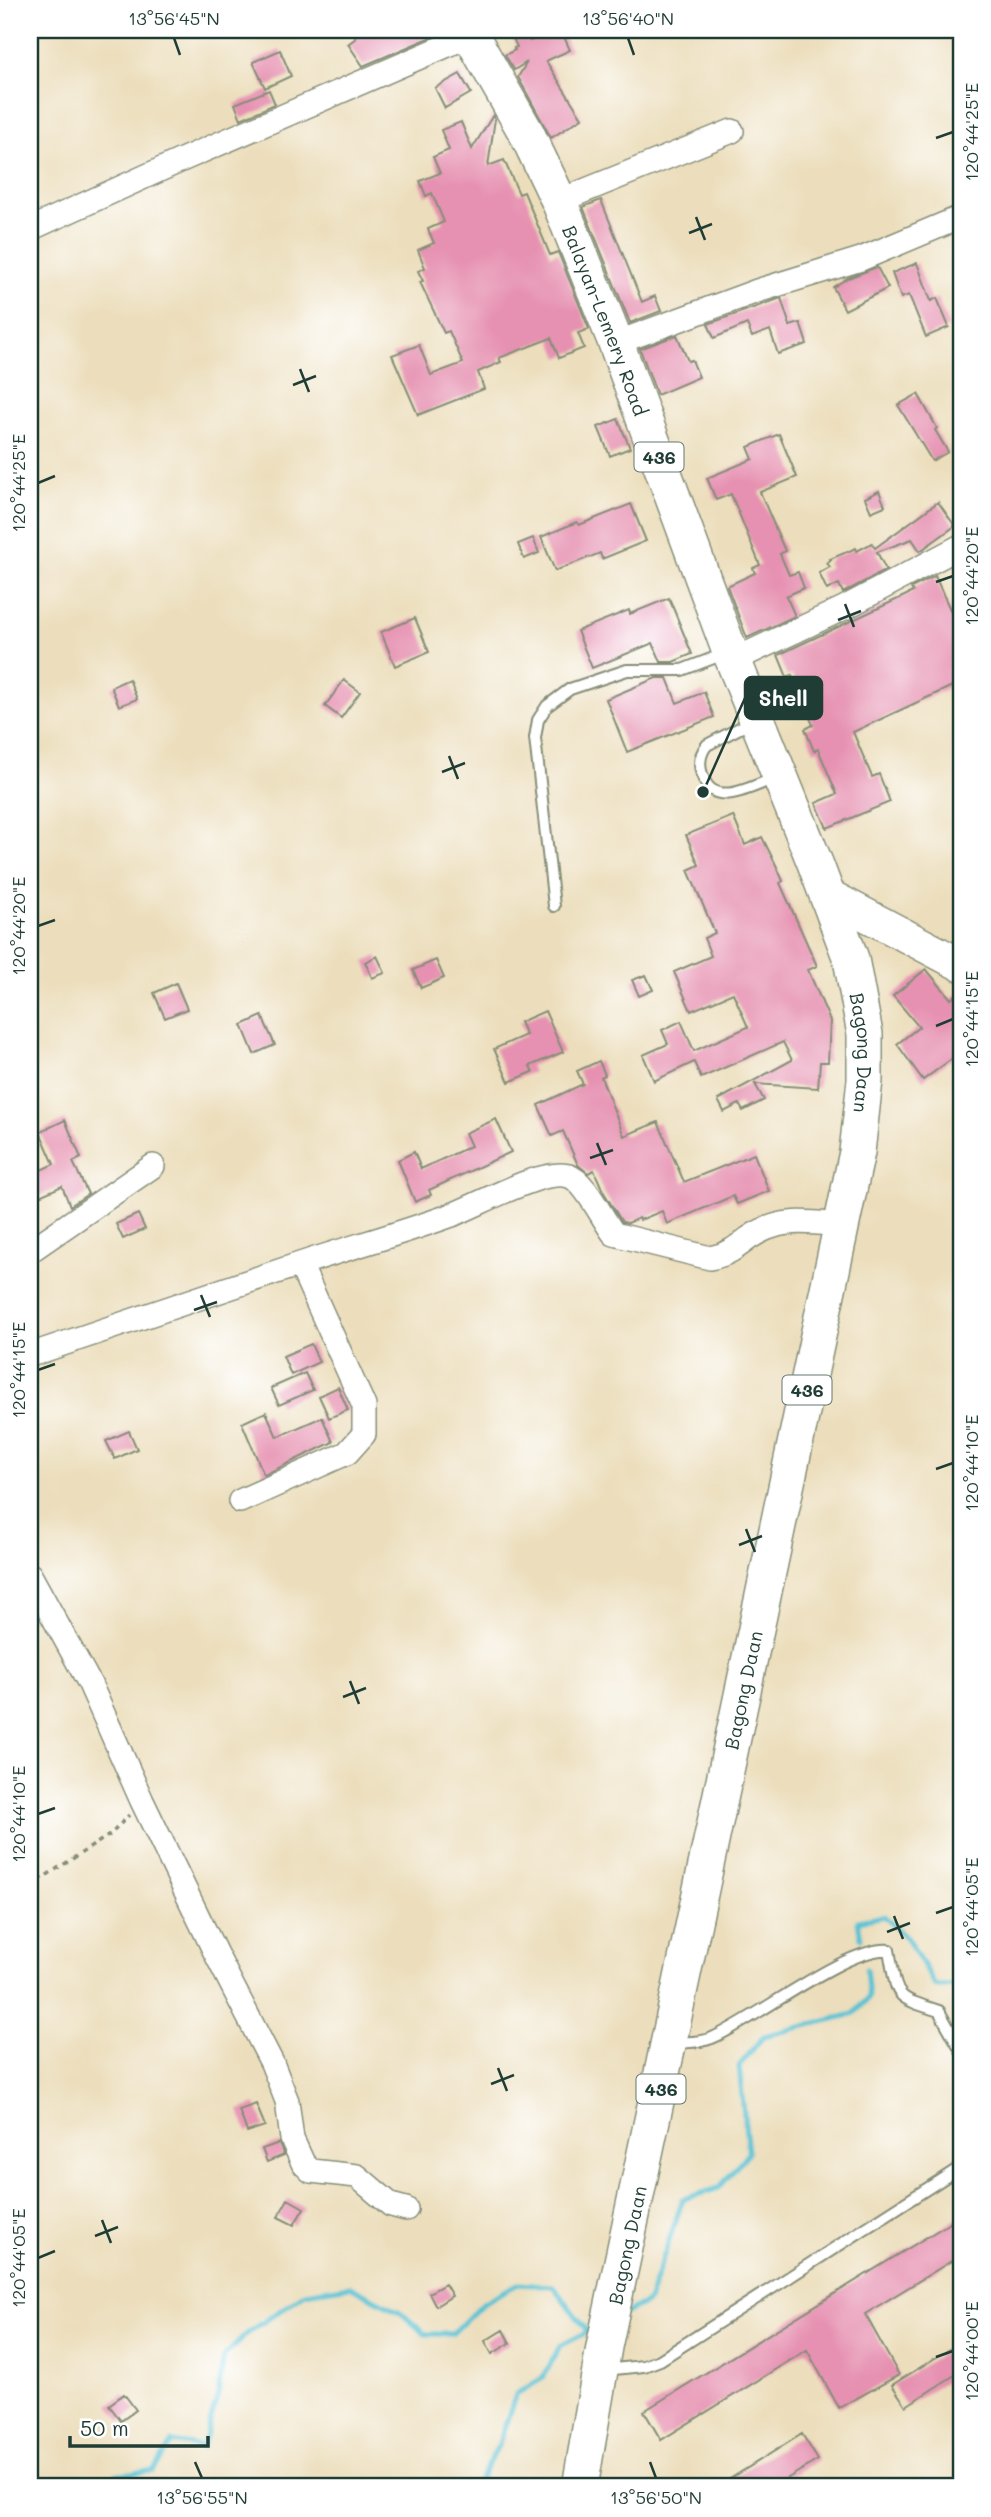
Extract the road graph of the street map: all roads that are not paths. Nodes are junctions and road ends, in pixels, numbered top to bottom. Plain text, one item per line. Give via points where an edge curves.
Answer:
1 (469, 32) edge
2 (732, 131) dead end
3 (559, 201) junction
4 (961, 217) edge
5 (30, 229) edge
6 (616, 343) junction
7 (961, 546) edge
8 (732, 656) junction
9 (757, 719) junction
10 (780, 776) junction
11 (828, 895) junction
12 (554, 906) dead end
13 (961, 965) edge
14 (153, 1166) dead end
15 (840, 1225) junction
16 (30, 1251) edge
17 (300, 1264) junction
18 (30, 1355) edge
19 (240, 1501) dead end
20 (30, 1575) edge
21 (670, 2044) junction
22 (961, 2050) edge
23 (961, 2167) edge
24 (406, 2209) dead end
25 (603, 2358) junction
26 (580, 2487) edge

1 - 3 main road, Balayan-Lemery Road / 436
1 - 5 street
2 - 3 street
3 - 6 main road, Balayan-Lemery Road / 436
4 - 6 street via 861,259
6 - 8 main road, Balayan-Lemery Road / 436
7 - 8 street via 844,608
8 - 9 main road, Balayan-Lemery Road / 436
8 - 12 lane via 682,670 627,670 570,689 547,706 538,720 535,738
9 - 10 main road, Balayan-Lemery Road / 436
9 - 10 lane via 707,745 699,762 703,779 710,790 726,795
10 - 11 main road, Balayan-Lemery Road / 436
11 - 13 main road
11 - 15 main road, Bagong Daan / 436 via 851,959 864,1034 860,1129
14 - 16 street
15 - 17 street via 787,1222 710,1258 614,1234 580,1184 569,1176 551,1176 399,1234
15 - 21 main road, Bagong Daan / 436
17 - 18 street
17 - 19 street via 364,1406 364,1434 347,1453
20 - 24 street via 90,1684 142,1801 272,2063 303,2163 311,2171 357,2176 391,2205
21 - 22 lane via 710,2039 849,1959 876,1949 889,1950 897,1989 904,2000 939,2011
21 - 25 main road, Bagong Daan / 436
23 - 25 lane via 660,2360 644,2366
25 - 26 main road, Bagong Daan / 436

